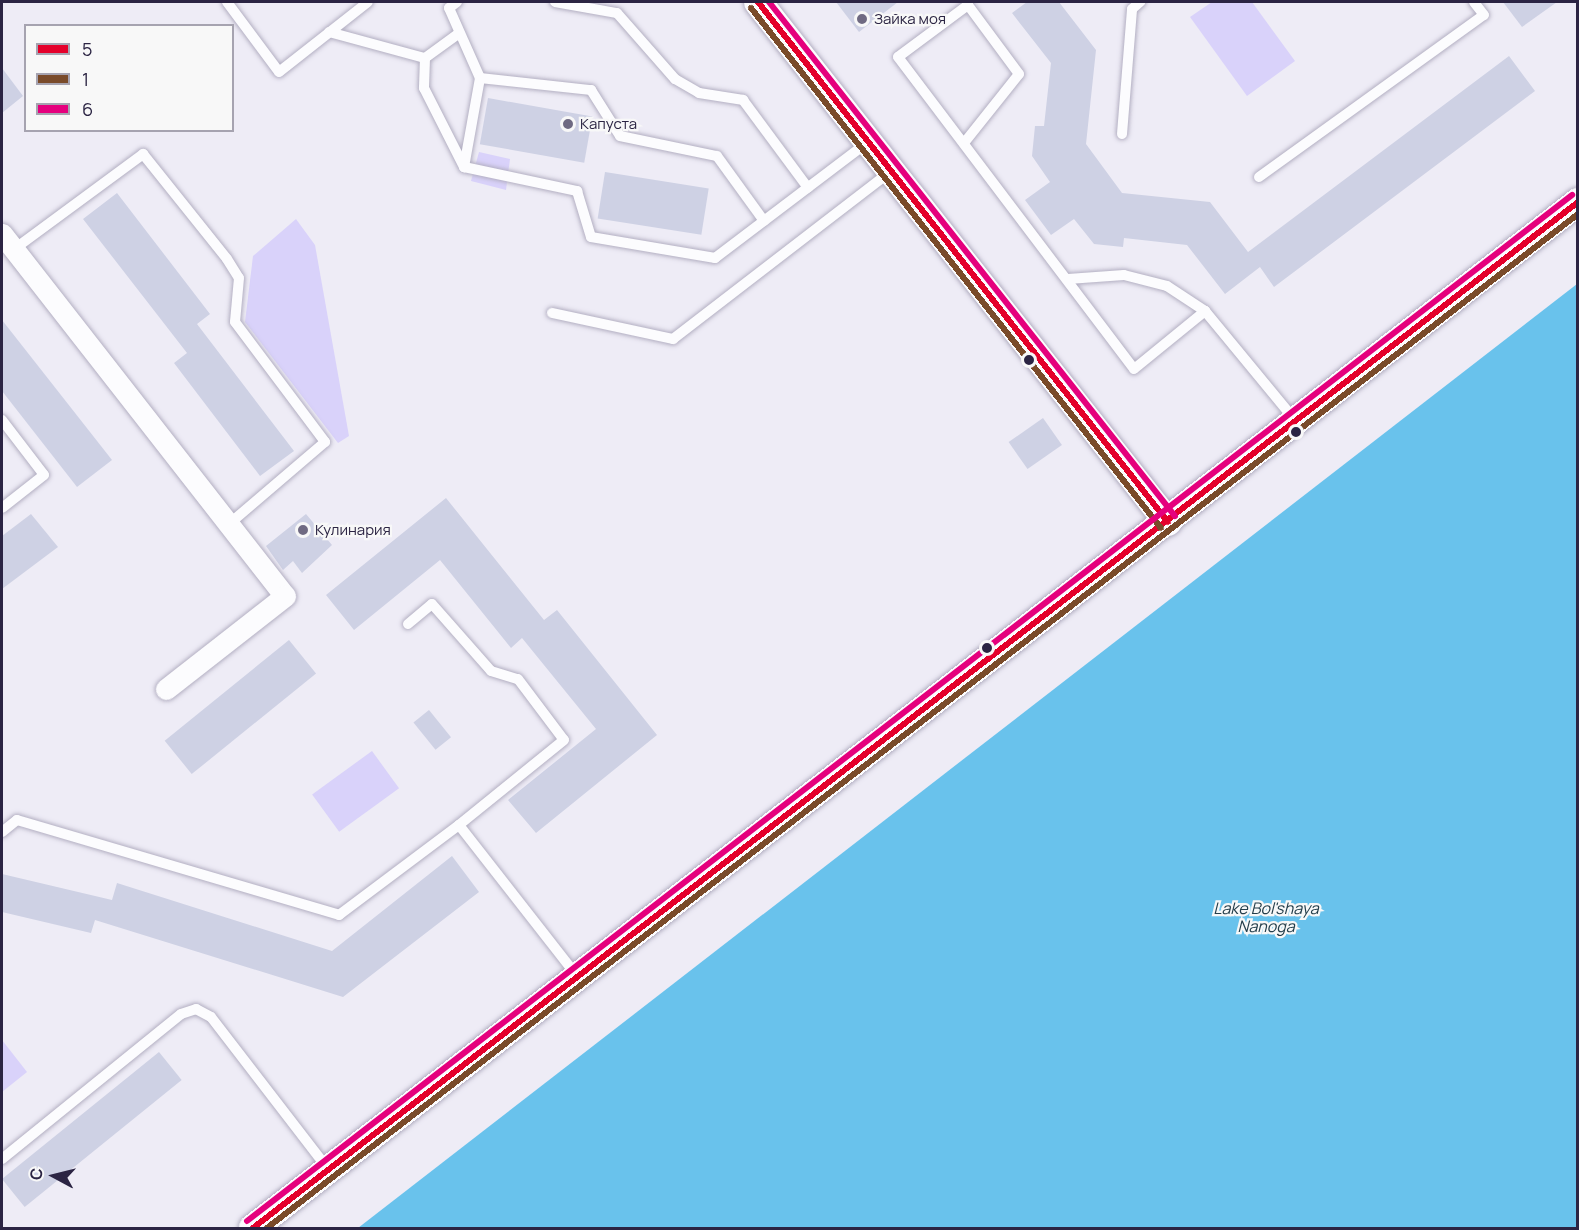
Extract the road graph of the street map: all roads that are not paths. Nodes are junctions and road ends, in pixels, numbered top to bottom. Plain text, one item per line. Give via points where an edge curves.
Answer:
1 (227, 2) edge
2 (368, 2) edge
3 (555, 2) edge
4 (759, 2) edge
5 (1140, 2) edge
6 (1474, 2) edge
7 (967, 3) edge
8 (450, 4) edge
9 (329, 32) junction
10 (458, 34) junction
11 (425, 58) junction
12 (480, 78) junction
13 (1122, 134) dead end
14 (869, 142) junction
15 (964, 143) junction
16 (464, 167) junction
17 (891, 170) junction
18 (1259, 177) dead end
19 (808, 188) junction
20 (1578, 202) edge
21 (764, 221) junction
22 (7, 242) edge
23 (1068, 279) junction
24 (1204, 311) junction
25 (552, 313) dead end
26 (2, 420) edge
27 (1297, 422) junction
28 (2, 508) edge
29 (1168, 522) junction
30 (229, 524) junction
31 (408, 624) dead end
32 (166, 689) dead end
33 (459, 825) junction
34 (2, 832) edge
35 (576, 975) junction
36 (2, 1159) edge
37 (328, 1170) junction
38 (252, 1228) edge

1 - 9 lane via 279,72
2 - 9 lane
3 - 19 lane via 617,13 675,80 699,93 743,100
4 - 14 street
5 - 13 lane via 1132,9
6 - 18 lane via 1484,15
7 - 15 lane via 1019,74
7 - 15 lane via 898,57
8 - 10 lane
9 - 11 lane
10 - 11 lane
10 - 12 lane
11 - 16 lane via 424,88
12 - 16 lane
12 - 21 lane via 591,90 620,136 717,156
14 - 17 street
14 - 19 lane
15 - 23 lane
16 - 21 lane via 577,191 591,237 716,258
17 - 25 lane via 673,339
17 - 29 street
19 - 21 lane
20 - 27 street
22 - 30 street
22 - 30 lane via 143,154 227,259 239,278 236,322 325,442
23 - 24 lane via 1124,275 1167,286
23 - 24 lane via 1134,369
24 - 27 lane
26 - 28 lane via 44,475
27 - 29 street
29 - 35 street
30 - 32 street via 285,596
31 - 33 lane via 432,604 491,671 518,679 564,740
33 - 34 lane via 339,915 17,820
33 - 35 lane
35 - 37 street
36 - 37 lane via 181,1014 196,1009 211,1017
37 - 38 street

